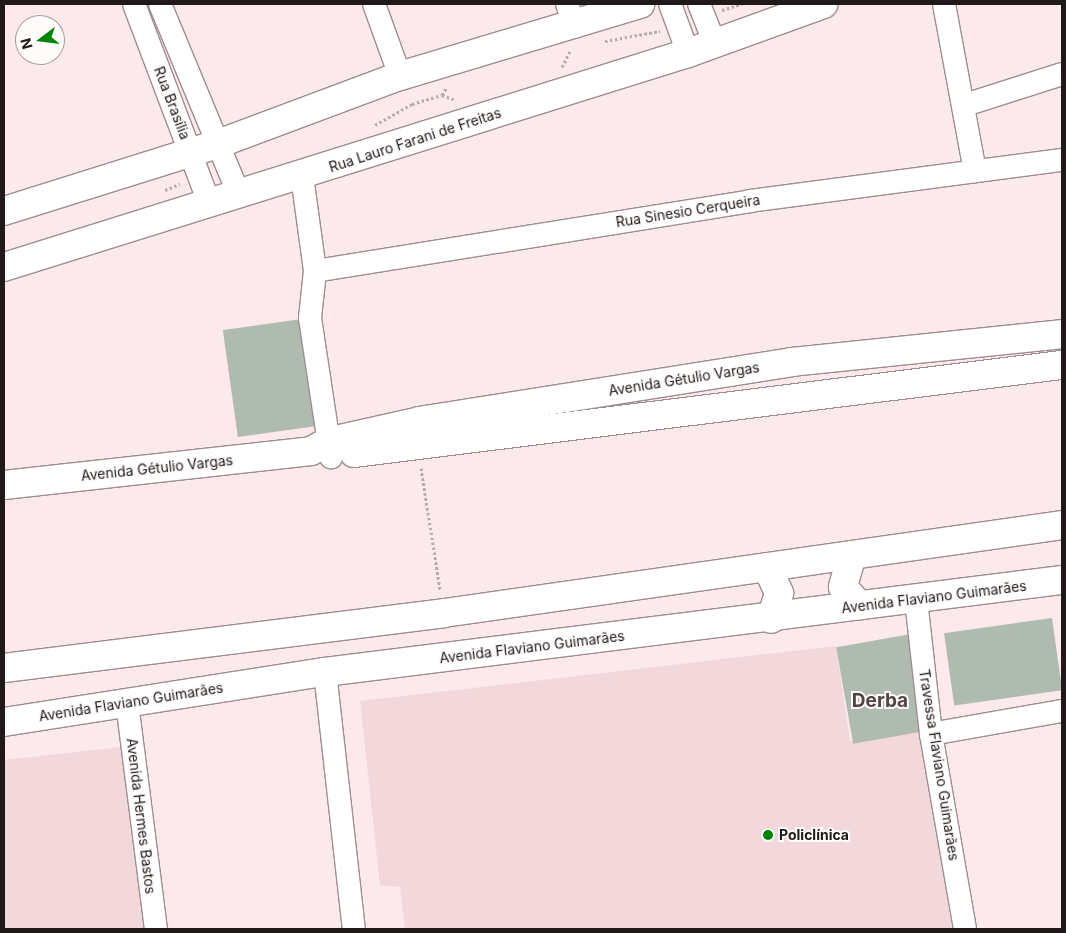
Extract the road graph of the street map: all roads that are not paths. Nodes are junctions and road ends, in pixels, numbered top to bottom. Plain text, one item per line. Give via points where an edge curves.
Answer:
1 (134, 4) edge
2 (160, 4) edge
3 (374, 4) edge
4 (640, 4) edge
5 (670, 4) edge
6 (700, 4) edge
7 (823, 4) edge
8 (944, 4) edge
9 (571, 15) edge
10 (715, 44) junction
11 (688, 53) junction
12 (1062, 74) edge
13 (400, 76) junction
14 (966, 105) junction
15 (203, 148) junction
16 (1062, 160) edge
17 (975, 171) junction
18 (302, 176) junction
19 (239, 194) junction
20 (209, 203) junction
21 (4, 211) edge
22 (4, 267) edge
23 (315, 271) junction
24 (1062, 334) edge
25 (792, 362) junction
26 (1062, 366) edge
27 (796, 398) junction
28 (420, 436) junction
29 (323, 450) junction
30 (4, 486) edge
31 (1062, 525) edge
32 (852, 555) junction
33 (766, 567) junction
34 (1062, 580) edge
35 (916, 600) junction
36 (860, 606) junction
37 (771, 619) junction
38 (325, 672) junction
39 (9, 673) edge
40 (126, 703) junction
41 (1062, 711) edge
42 (10, 715) edge
43 (931, 734) junction
44 (156, 929) edge
45 (354, 929) edge
46 (965, 929) edge

1 - 15 street, Rua Brasília
2 - 15 street, Rua Brasília
3 - 13 street
4 - 9 street
5 - 11 street
6 - 10 street
7 - 10 street, Rua Lauro Farani de Freitas
8 - 14 street
9 - 13 street
10 - 11 street, Rua Lauro Farani de Freitas
11 - 18 street, Rua Lauro Farani de Freitas
12 - 14 street
13 - 15 street
14 - 17 street
15 - 19 street, Rua Brasília
15 - 20 street, Rua Brasília
15 - 21 street
16 - 17 street, Rua Sinesio Cerqueira
17 - 23 street, Rua Sinesio Cerqueira via 750,201
18 - 19 street, Rua Lauro Farani de Freitas
18 - 23 street
19 - 20 street, Rua Lauro Farani de Freitas
20 - 22 street, Rua Lauro Farani de Freitas
23 - 29 street via 310,318
24 - 25 street, Avenida Gétulio Vargas
25 - 27 street
25 - 28 street, Avenida Gétulio Vargas
26 - 27 street, Avenida Gétulio Vargas
27 - 28 street, Avenida Gétulio Vargas
28 - 29 street, Avenida Gétulio Vargas
29 - 30 street, Avenida Gétulio Vargas
31 - 32 street
32 - 33 street
32 - 36 street via 843,587
33 - 37 street via 778,592
33 - 39 street
34 - 35 street, Avenida Flaviano Guimarães
35 - 36 street, Avenida Flaviano Guimarães
35 - 43 street, Travessa Flaviano Guimarães
36 - 37 street, Avenida Flaviano Guimarães
37 - 38 street, Avenida Flaviano Guimarães
38 - 40 street, Avenida Flaviano Guimarães
38 - 45 street
40 - 42 street, Avenida Flaviano Guimarães
40 - 44 street, Avenida Hermes Bastos
41 - 43 street
43 - 46 street, Travessa Flaviano Guimarães

